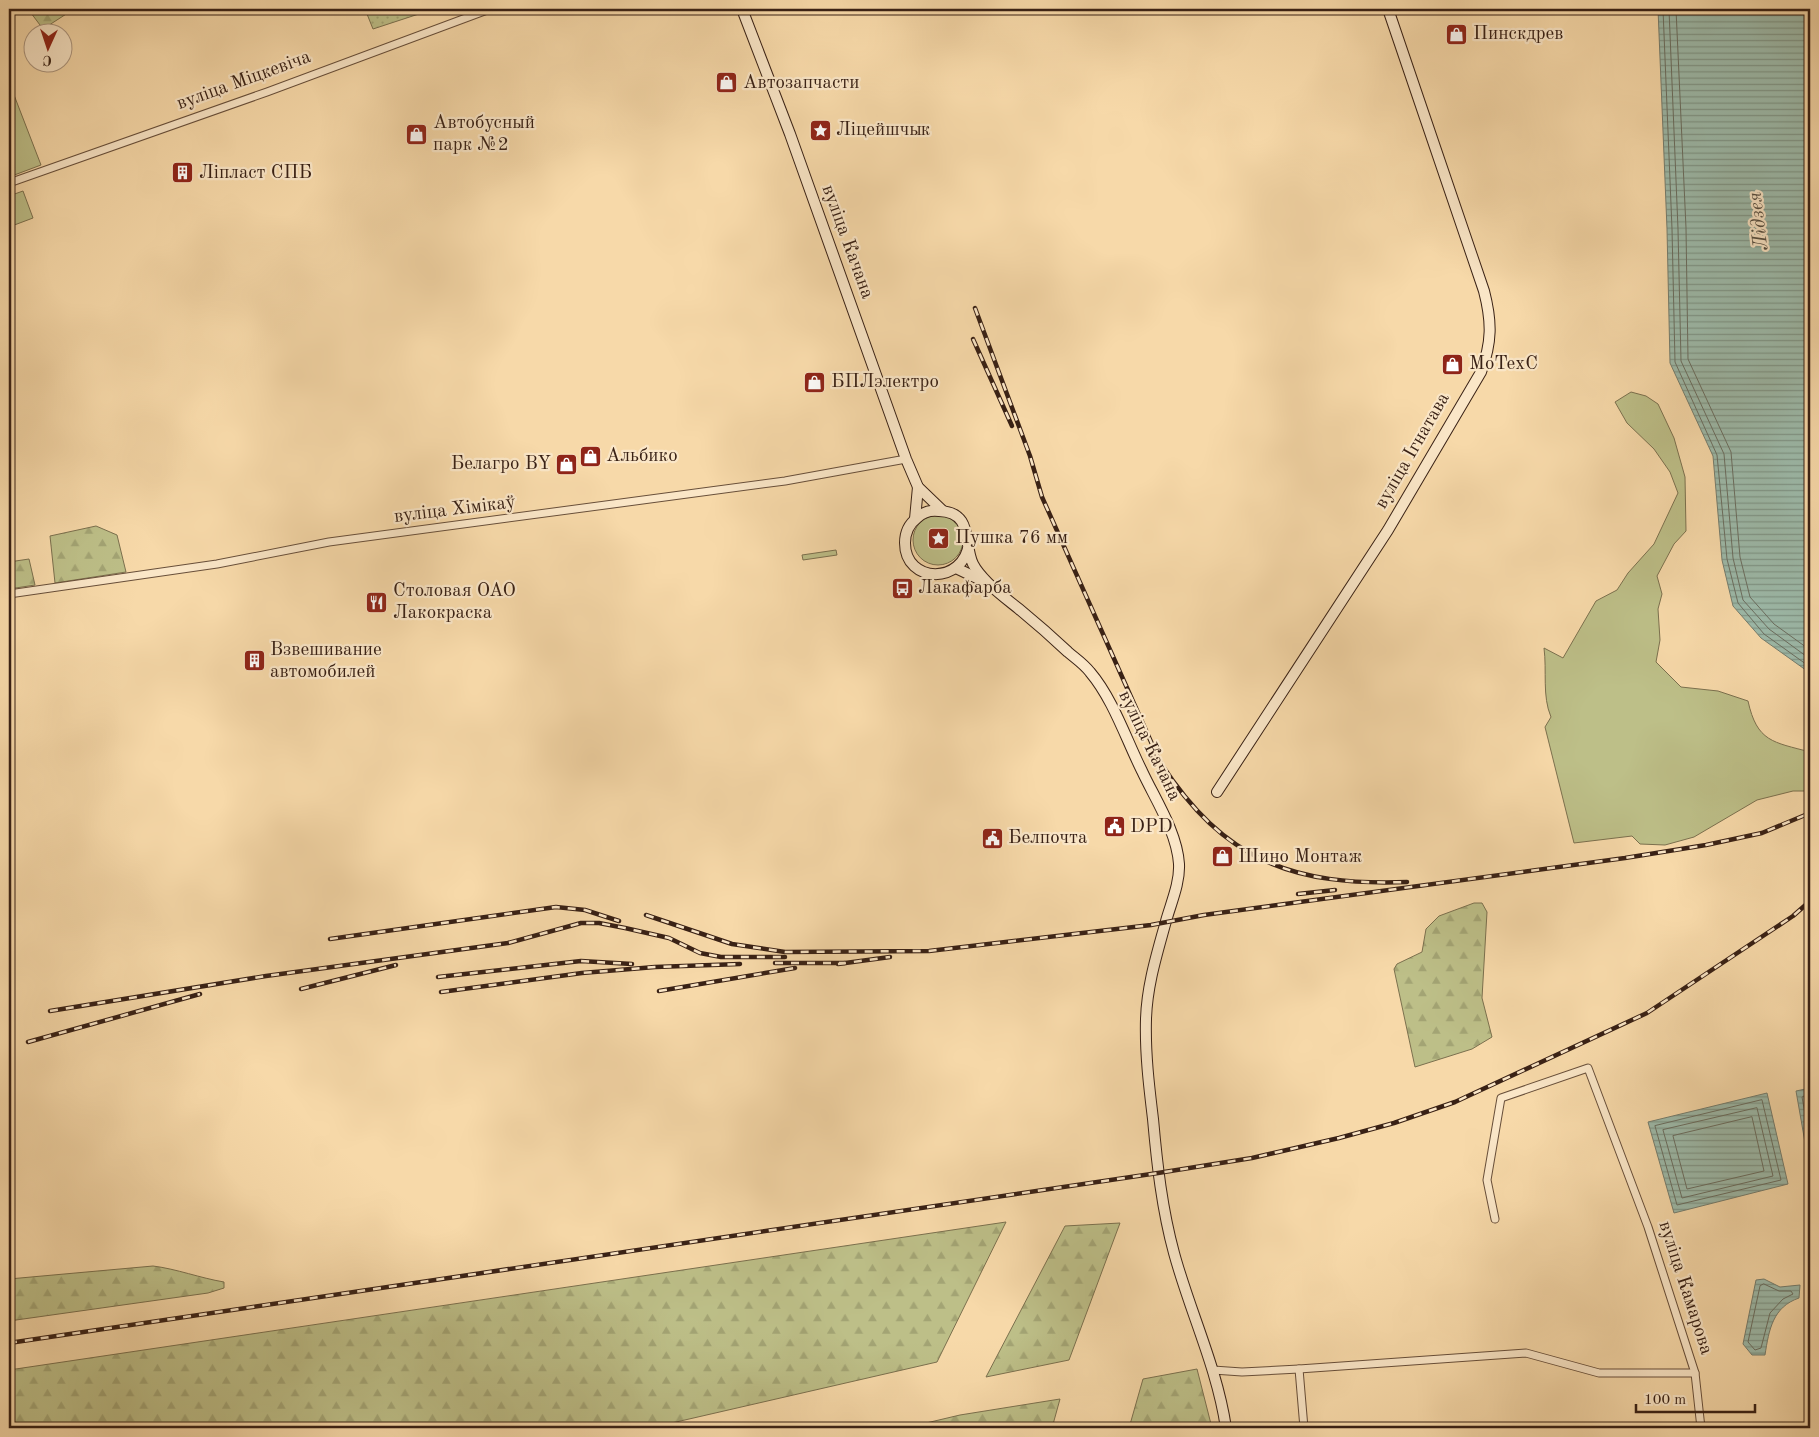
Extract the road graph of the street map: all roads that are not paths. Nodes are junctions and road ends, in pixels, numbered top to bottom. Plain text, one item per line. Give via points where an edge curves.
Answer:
1 (490, 9) edge
2 (742, 9) edge
3 (1388, 9) edge
4 (9, 183) edge
5 (906, 459) junction
6 (918, 487) junction
7 (943, 511) junction
8 (915, 519) junction
9 (969, 542) junction
10 (956, 568) junction
11 (988, 584) junction
12 (9, 594) edge
13 (1217, 792) dead end
14 (1496, 1218) dead end
15 (1299, 1369) junction
16 (1213, 1370) junction
17 (1695, 1373) junction
18 (1226, 1428) edge
19 (1304, 1428) edge
20 (1701, 1428) edge

1 - 4 street, вуліца Міцкевіча
2 - 5 main road, вуліца Качана
3 - 13 main road, вуліца Ігнатава via 1484,291 1490,323 1489,350 1481,372 1388,530
5 - 6 main road, вуліца Качана
5 - 12 street, вуліца Хімікаў via 784,481 329,542 217,564
6 - 7 main road, вуліца Качана
6 - 8 main road, вуліца Качана
7 - 8 main road via 928,512
7 - 9 main road, вуліца Качана via 962,522
8 - 10 main road, вуліца Качана via 905,542 913,564 932,574
9 - 10 main road via 966,557
9 - 11 main road, вуліца Качана via 973,563
10 - 11 main road, вуліца Качана
11 - 16 main road, вуліца Качана via 1090,671 1110,704 1177,852 1178,880 1150,981 1148,1073 1163,1205 1174,1254
14 - 17 street, вуліца Камарова via 1487,1180 1500,1098 1588,1068 1648,1227
15 - 16 street, вуліца Камарова
15 - 17 street, вуліца Камарова via 1526,1353 1599,1374
15 - 19 street
16 - 18 main road, вуліца Качана
17 - 20 street

